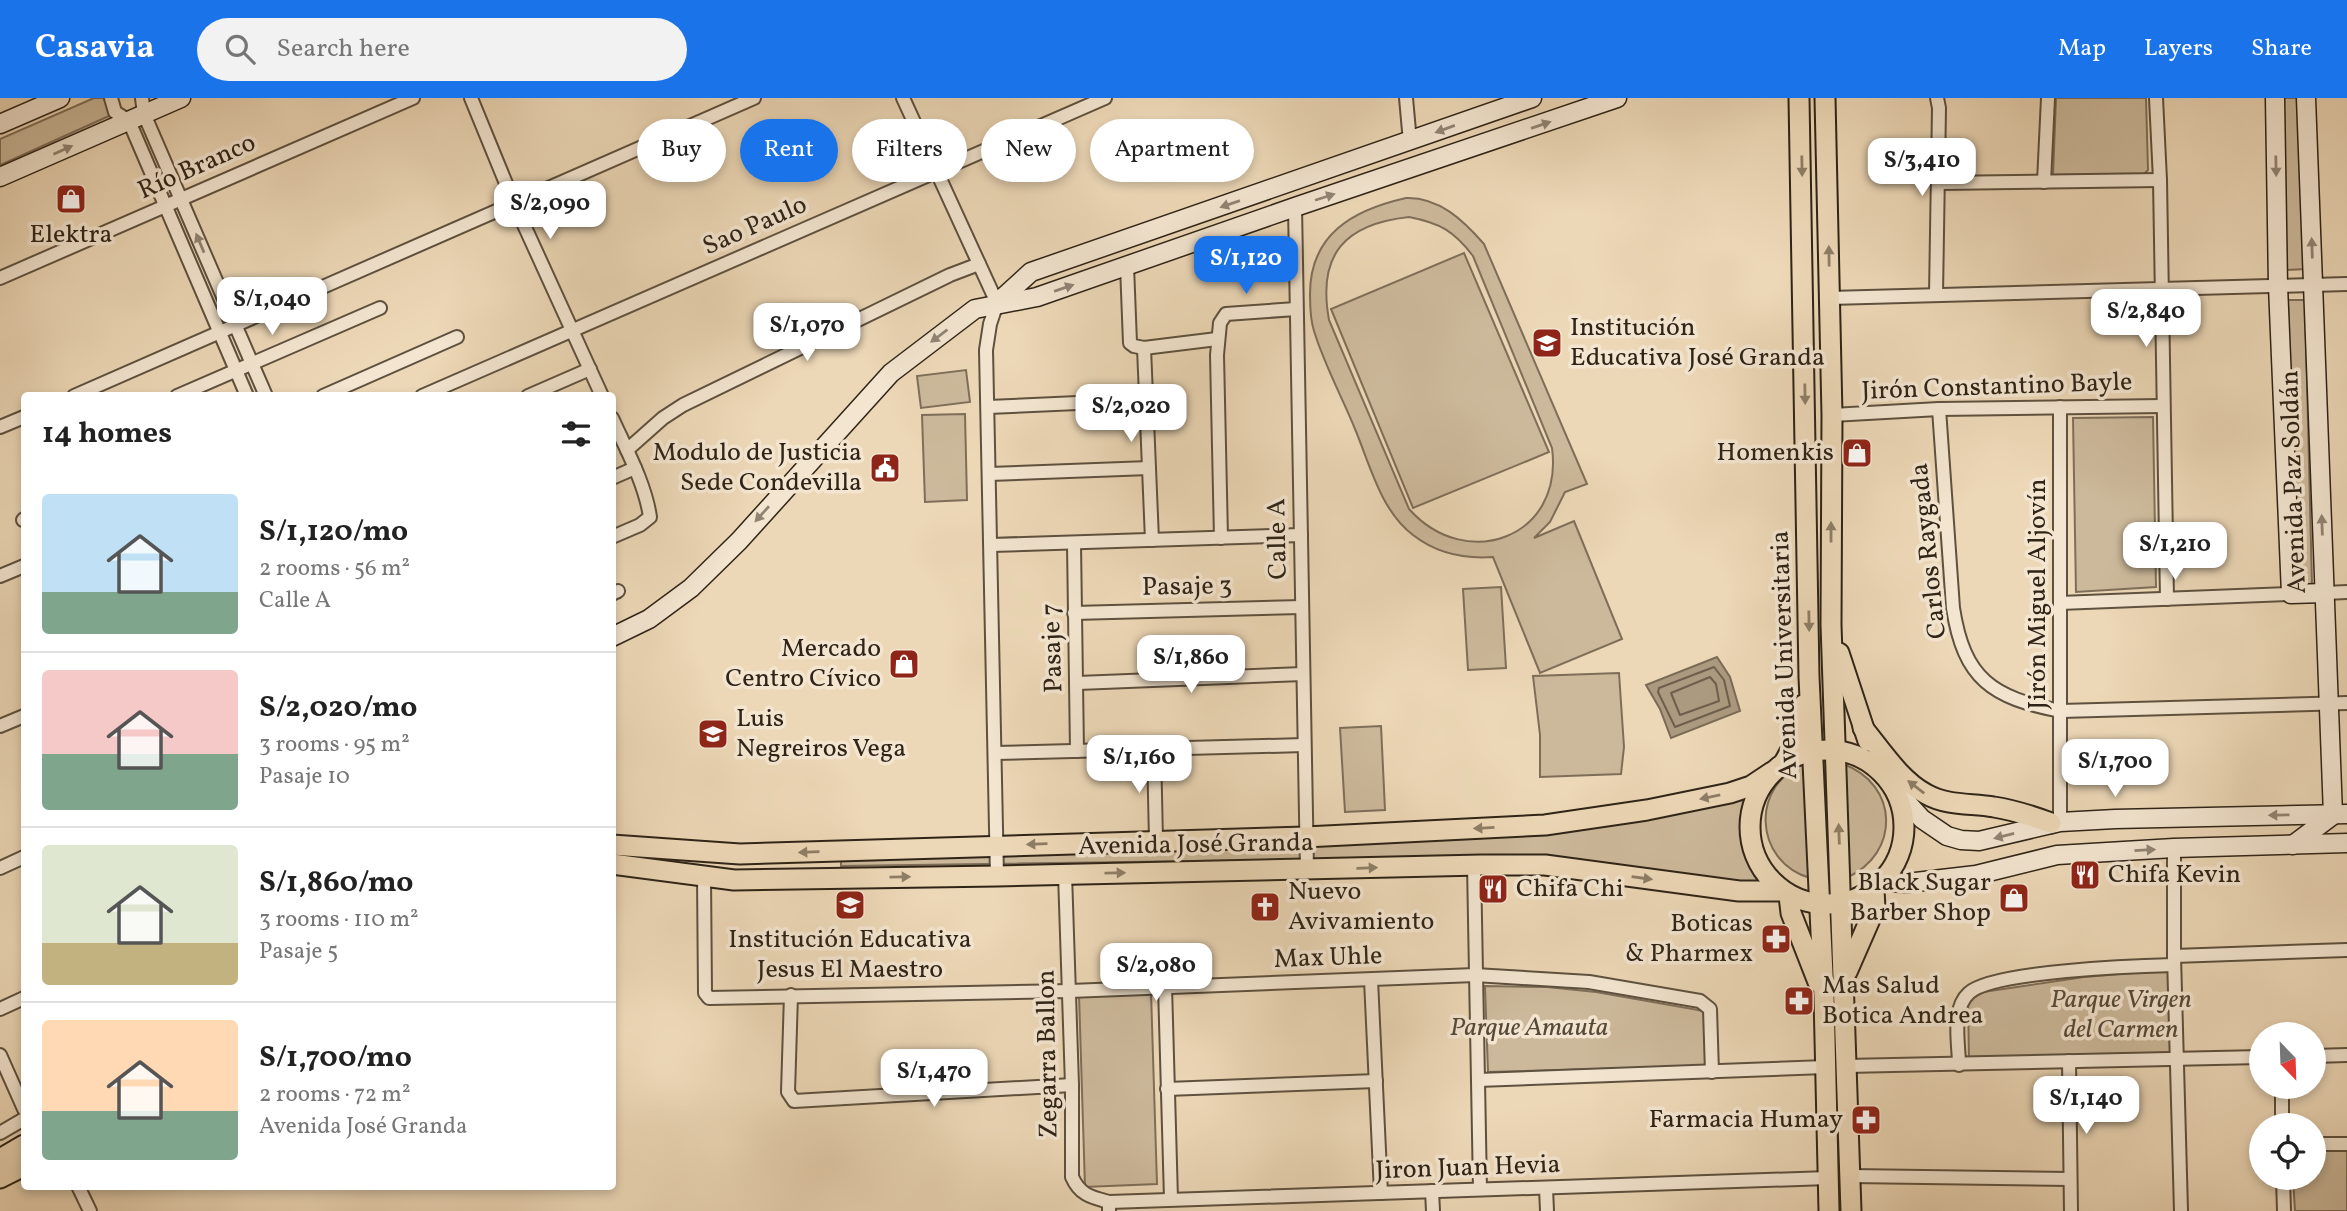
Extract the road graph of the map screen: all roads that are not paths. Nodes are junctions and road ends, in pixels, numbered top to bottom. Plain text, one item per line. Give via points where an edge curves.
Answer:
1 (60, 98) edge
2 (111, 98) edge
3 (181, 98) edge
4 (413, 98) edge
5 (471, 98) edge
6 (754, 98) edge
7 (904, 98) edge
8 (1105, 98) edge
9 (1406, 98) edge
10 (1532, 98) edge
11 (1617, 98) edge
12 (1799, 98) edge
13 (1825, 98) edge
14 (1937, 98) edge
15 (2048, 98) edge
16 (2156, 98) edge
17 (2275, 98) edge
18 (2306, 98) edge
19 (138, 111) edge
20 (913, 119) edge
21 (0, 124) edge
22 (1410, 142) junction
23 (967, 158) edge
24 (0, 177) edge
25 (2160, 180) junction
26 (913, 182) edge
27 (941, 182) edge
28 (2044, 182) junction
29 (1938, 183) junction
30 (181, 199) junction
31 (514, 203) junction
32 (167, 205) junction
33 (1295, 207) junction
34 (979, 264) junction
35 (1127, 266) junction
36 (0, 278) edge
37 (2347, 284) edge
38 (2313, 285) junction
39 (2278, 286) junction
40 (2162, 289) junction
41 (1936, 295) junction
42 (1829, 298) junction
43 (998, 303) junction
44 (380, 308) dead end
45 (1296, 309) junction
46 (235, 325) junction
47 (572, 330) junction
48 (220, 332) junction
49 (457, 337) dead end
50 (1217, 339) junction
51 (1144, 348) junction
52 (252, 363) junction
53 (590, 369) junction
54 (236, 370) junction
55 (83, 392) edge
56 (186, 392) edge
57 (245, 392) edge
58 (264, 392) edge
59 (332, 392) edge
60 (431, 392) edge
61 (537, 392) edge
62 (600, 392) edge
63 (1145, 400) junction
64 (2164, 406) junction
65 (988, 407) junction
66 (2060, 407) junction
67 (1939, 409) junction
68 (1832, 415) junction
69 (21, 418) edge
70 (616, 425) edge
71 (0, 428) edge
72 (627, 450) junction
73 (635, 468) junction
74 (1149, 468) junction
75 (989, 474) junction
76 (616, 476) edge
77 (616, 535) edge
78 (1300, 535) junction
79 (1222, 538) junction
80 (1152, 540) junction
81 (1074, 544) junction
82 (991, 545) junction
83 (21, 567) edge
84 (0, 576) edge
85 (2347, 592) edge
86 (2325, 593) junction
87 (2291, 594) junction
88 (2167, 599) junction
89 (2060, 603) junction
90 (1301, 607) junction
91 (1074, 613) junction
92 (1831, 625) junction
93 (616, 635) edge
94 (1303, 674) junction
95 (1809, 677) junction
96 (1078, 682) junction
97 (2338, 704) edge
98 (2061, 711) junction
99 (21, 717) edge
100 (0, 726) edge
101 (1863, 728) junction
102 (1304, 745) junction
103 (1812, 749) junction
104 (1836, 749) junction
105 (1154, 750) junction
106 (1077, 751) junction
107 (995, 753) junction
108 (1778, 766) junction
109 (1886, 778) junction
110 (2340, 815) edge
111 (2055, 823) junction
112 (1305, 837) junction
113 (1156, 840) junction
114 (2347, 844) edge
115 (616, 845) edge
116 (997, 845) junction
117 (2293, 845) junction
118 (2174, 848) junction
119 (21, 859) edge
120 (616, 865) edge
121 (1474, 865) junction
122 (0, 868) edge
123 (1307, 870) junction
124 (1065, 874) junction
125 (997, 876) junction
126 (704, 877) junction
127 (1879, 886) junction
128 (1784, 894) junction
129 (1841, 903) junction
130 (1820, 905) junction
131 (2347, 950) edge
132 (2174, 961) junction
133 (1475, 975) junction
134 (1371, 979) junction
135 (1844, 979) junction
136 (1165, 986) junction
137 (1070, 991) junction
138 (791, 995) junction
139 (1824, 996) junction
140 (21, 999) edge
141 (0, 1009) edge
142 (0, 1055) edge
143 (2347, 1055) edge
144 (2326, 1056) edge
145 (2249, 1057) edge
146 (2178, 1059) junction
147 (2069, 1061) junction
148 (1959, 1065) junction
149 (1846, 1066) junction
150 (1825, 1067) junction
151 (1712, 1072) junction
152 (1478, 1080) junction
153 (1376, 1081) junction
154 (1072, 1085) junction
155 (1167, 1089) junction
156 (21, 1102) edge
157 (21, 1121) edge
158 (0, 1133) edge
159 (2326, 1144) edge
160 (2347, 1144) edge
161 (21, 1147) edge
162 (0, 1158) edge
163 (21, 1168) edge
164 (1850, 1176) junction
165 (0, 1178) edge
166 (1828, 1178) junction
167 (2070, 1180) junction
168 (1546, 1188) junction
169 (1480, 1189) junction
170 (80, 1190) edge
171 (2283, 1190) edge
172 (1432, 1191) junction
173 (1381, 1193) junction
174 (1171, 1199) junction
175 (1109, 1206) edge
176 (90, 1211) edge
177 (1433, 1211) edge
178 (1547, 1211) edge
179 (1829, 1211) edge
180 (1851, 1211) edge
181 (2071, 1211) edge
182 (2181, 1211) edge
183 (2284, 1211) edge

1 - 21 main road
2 - 19 street via 116,112
3 - 19 main road
4 - 30 street, Río Branco
5 - 31 street
6 - 31 street
7 - 20 street
8 - 23 street, Sao Paulo
9 - 22 street
10 -> 22 main road
33 -> 11 main road
12 -> 95 main road, Avenida Universitaria
42 -> 13 main road, Avenida Universitaria
14 - 29 street
15 - 28 street
16 - 25 street
17 -> 39 main road, Avenida Paz Soldán
38 -> 18 main road, Avenida Paz Soldán
24 -> 19 main road
19 - 30 street
19 - 32 street
22 -> 43 main road via 1031,272
25 - 28 street
25 - 40 street
26 - 47 street, Sao Paulo
27 - 34 street
28 - 29 street
29 - 41 street
30 - 32 street, Río Branco
46 -> 30 street
31 - 46 street
31 - 47 street
32 - 36 street, Río Branco
32 - 48 street
33 - 35 main road
33 - 45 street, Calle A
34 - 43 street
34 - 72 street via 683,405
43 -> 35 main road via 1037,298
35 - 51 street via 1130,343
37 - 38 street
38 - 39 street
86 -> 38 main road, Avenida Paz Soldán
39 - 40 street
39 - 87 main road, Avenida Paz Soldán
40 - 41 street
40 - 64 street
41 - 42 street
42 - 68 main road, Avenida Universitaria
43 - 65 street via 986,351
43 -> 93 main road via 975,309 891,373 691,588 649,619
44 - 52 street
45 - 50 street via 1226,314
45 - 78 street, Calle A
46 - 48 street
46 - 52 street
47 - 53 street
47 - 60 street, Sao Paulo
48 - 54 street
48 - 55 street
49 - 59 street
50 - 51 street
50 - 79 street
51 - 63 street
52 - 54 street
52 - 58 street
53 - 61 street
53 - 62 street
54 - 56 street
54 - 57 street
63 - 65 street
63 - 74 street
64 - 66 street, Jirón Constantino Bayle
64 - 88 street
65 - 75 street
66 - 67 street, Jirón Constantino Bayle
66 - 89 street, Jirón Miguel Aljovín
67 - 68 street, Jirón Constantino Bayle
67 - 98 street, Carlos Raygada via 1953,608 1967,660 2002,693 2031,706
92 -> 68 main road, Avenida Universitaria
69 - 71 street
70 - 72 street
72 - 73 street
73 - 76 street
73 - 77 street via 650,517
74 - 75 street
74 - 80 street
75 - 82 street via 986,513
78 - 79 street
78 - 90 street, Calle A
79 - 80 street
80 - 81 street
81 - 82 street
81 - 91 street, Pasaje 7
82 - 107 street
83 - 84 street
85 - 86 street
86 - 87 main road
86 - 97 main road, Avenida Paz Soldán
87 - 88 street
88 - 89 street
89 - 98 street, Jirón Miguel Aljovín
90 - 91 street, Pasaje 3
90 - 94 street, Calle A
91 - 96 street, Pasaje 7
92 - 101 main road
92 - 104 main road, Avenida Universitaria
94 - 96 street
94 - 102 street, Calle A
95 - 103 main road, Avenida Universitaria
95 - 108 main road via 1797,734
96 - 106 street, Pasaje 7
97 - 98 street, Carlos Raygada
97 - 110 main road, Avenida Paz Soldán
98 - 111 street, Jirón Miguel Aljovín
99 - 100 street
101 - 109 main road
111 -> 101 main road via 2025,813 1950,804 1928,796 1902,775
102 - 105 street
102 - 112 street, Calle A
103 - 104 main road
103 - 108 main road, Avenida José Granda
103 - 130 main road, Avenida Universitaria
104 - 109 main road via 1868,760
129 -> 104 main road, Avenida Universitaria
105 - 106 street
105 - 113 street
106 - 107 street
107 - 116 street
108 -> 112 main road, Avenida José Granda via 1751,786 1647,810 1545,825
108 - 128 main road via 1761,786 1751,835 1760,863
111 -> 109 main road via 1999,838 1961,840 1922,818
109 - 127 main road via 1898,801 1900,835 1898,852
110 -> 111 main road
110 - 117 main road
112 - 113 main road, Avenida José Granda
112 - 123 street, Calle A
113 -> 116 main road, Avenida José Granda
114 - 117 main road
116 -> 115 main road, Avenida José Granda via 740,854
116 - 125 street
117 - 118 main road
127 -> 118 main road via 1976,875 2057,855
118 - 132 street
119 - 122 street
120 - 126 main road, Avenida José Granda
123 -> 121 main road, Avenida José Granda
121 -> 128 main road, Avenida José Granda via 1545,865
121 - 133 street
124 -> 123 main road, Avenida José Granda
124 - 125 main road, Avenida José Granda
124 - 137 street, Zegarra Ballon
126 -> 125 main road, Avenida José Granda
126 - 138 street, Max Uhle via 705,993 715,999
127 - 129 main road
127 - 135 main road via 1875,908
128 - 130 main road, Avenida José Granda
128 - 139 main road
129 - 130 main road
129 - 135 main road, Avenida Universitaria
130 - 139 main road, Avenida Universitaria
131 - 132 street
132 - 146 street
132 - 148 street via 2075,970 1996,982 1969,992 1958,1010
133 - 134 street, Max Uhle
133 - 151 street, Max Uhle via 1589,982 1700,1001 1710,1009
133 - 152 street
134 - 136 street, Max Uhle
134 - 153 street
135 - 149 main road, Avenida Universitaria
136 - 137 street, Max Uhle
136 - 155 street
137 - 138 street, Max Uhle
137 - 154 street, Zegarra Ballon
138 - 154 street via 788,1092 794,1101
139 - 150 main road, Avenida Universitaria
140 - 141 street
142 - 156 street
143 - 144 street
145 - 146 street
146 - 147 street
146 - 182 street
147 - 148 street
147 - 167 street
148 - 149 street
149 - 164 main road, Avenida Universitaria
150 - 151 street
150 - 166 main road, Avenida Universitaria
151 - 152 street
152 - 169 street
153 - 155 street
153 - 173 street
154 - 175 street, Zegarra Ballon via 1072,1177 1085,1195
155 - 174 street
157 - 158 street
159 - 160 street
161 - 162 main road
163 - 165 main road
164 - 167 street
164 - 180 main road, Avenida Universitaria
166 - 168 street, Jiron Juan Hevia
166 - 179 main road, Avenida Universitaria
167 - 181 street
168 - 169 street, Jiron Juan Hevia
168 - 178 street
169 - 172 street, Jiron Juan Hevia
170 - 176 street
171 - 183 street
172 - 173 street, Jiron Juan Hevia
172 - 177 street
173 - 174 street, Jiron Juan Hevia
174 - 175 street, Jiron Juan Hevia

